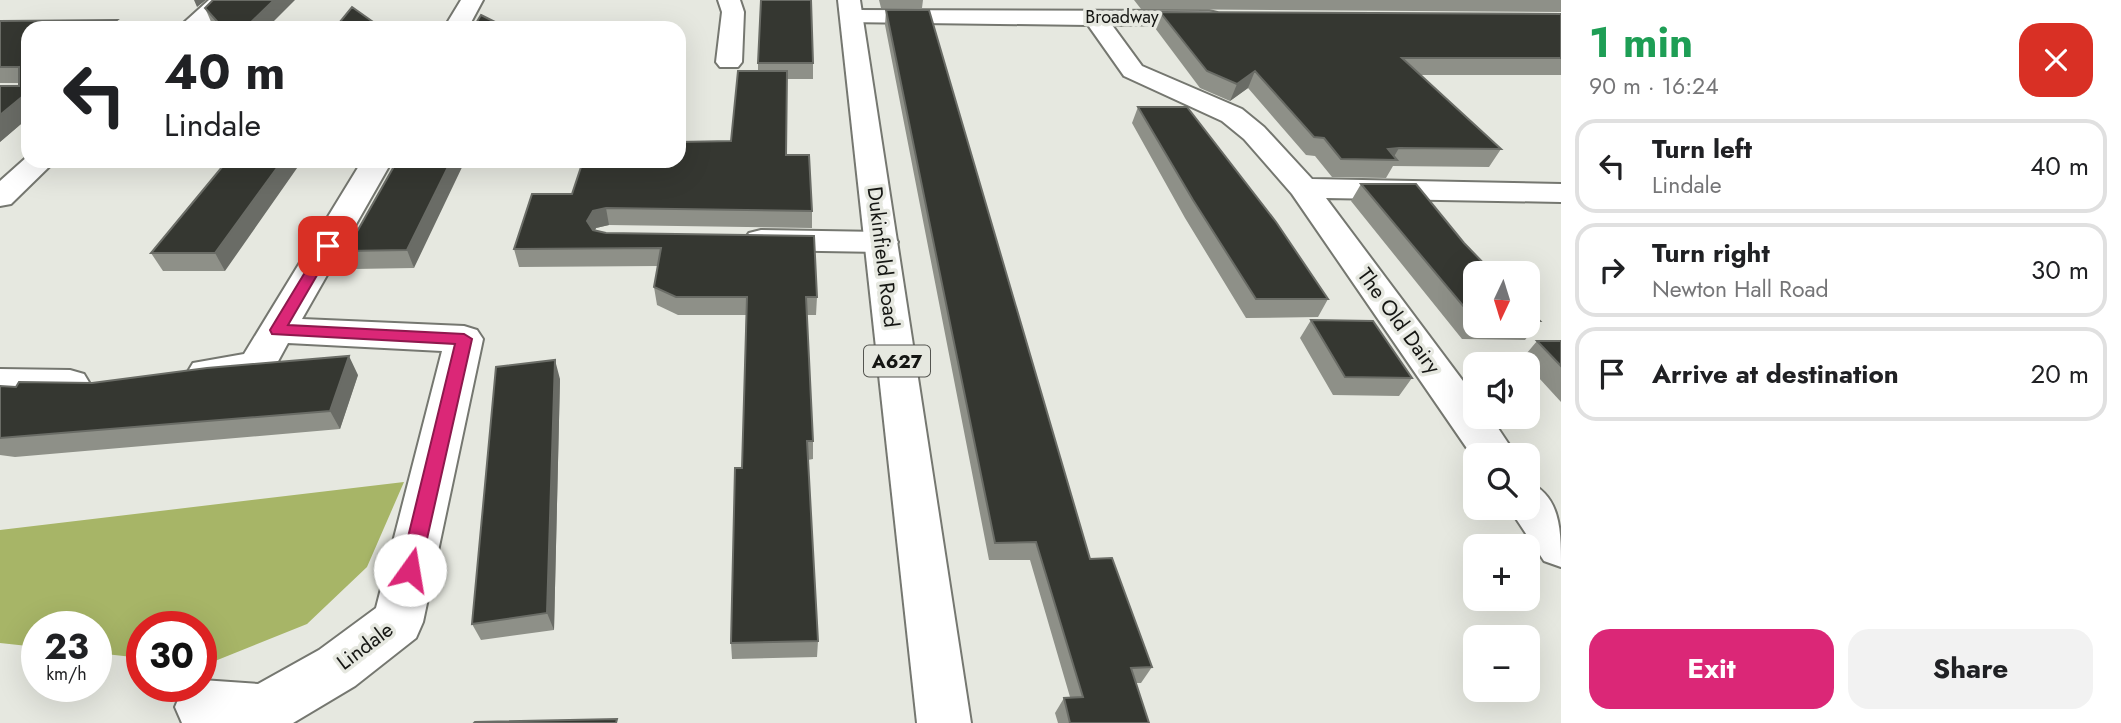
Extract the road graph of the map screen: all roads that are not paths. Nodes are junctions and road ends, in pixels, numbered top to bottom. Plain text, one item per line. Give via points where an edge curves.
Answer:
1 (222, 0) edge
2 (472, 0) edge
3 (729, 0) edge
4 (850, 8) edge
5 (1094, 17) junction
6 (1233, 18) edge
7 (198, 21) edge
8 (460, 21) edge
9 (729, 62) dead end
10 (32, 168) edge
11 (373, 168) edge
12 (1303, 188) junction
13 (1561, 193) edge
14 (0, 197) edge
15 (730, 240) edge
16 (881, 242) junction
17 (278, 330) junction
18 (167, 379) edge
19 (0, 383) edge
20 (107, 385) edge
21 (1486, 443) edge
22 (1540, 517) edge
23 (1561, 547) edge
24 (202, 706) dead end
25 (944, 723) edge

1 - 7 street
2 - 8 street
3 - 9 street via 733,12
4 - 5 street, Broadway
4 - 16 street, Dukinfield Road / A627
5 - 6 street, Broadway
5 - 12 street, The Old Dairy via 1133,71 1233,115
10 - 14 street
11 - 17 street
12 - 13 street
12 - 21 street, The Old Dairy
15 - 16 street
16 - 25 street, Dukinfield Road / A627
17 - 18 street via 257,366
17 - 24 street, Lindale via 464,339 398,622 337,668 262,711
19 - 20 street
22 - 23 street

